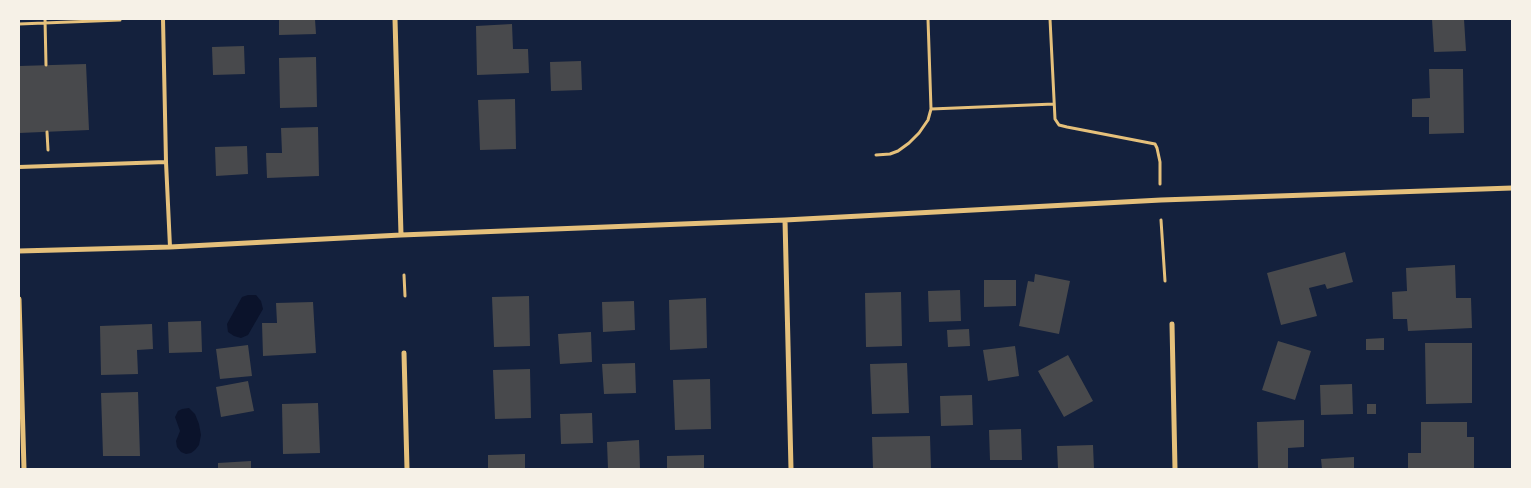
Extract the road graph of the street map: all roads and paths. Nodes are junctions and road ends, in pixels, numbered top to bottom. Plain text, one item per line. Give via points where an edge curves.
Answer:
1 (44, 19) edge
2 (163, 19) edge
3 (395, 19) edge
4 (928, 19) edge
5 (1050, 19) edge
6 (120, 20) dead end
7 (19, 24) edge
8 (45, 24) junction
9 (46, 65) dead end
10 (1054, 104) junction
11 (931, 109) junction
12 (47, 132) dead end
13 (48, 150) dead end
14 (876, 155) dead end
15 (166, 162) junction
16 (19, 168) edge
17 (1160, 184) dead end
18 (1512, 188) edge
19 (785, 220) junction
20 (1161, 220) dead end
21 (401, 235) junction
22 (170, 247) junction
23 (19, 251) edge
24 (404, 274) dead end
25 (1165, 281) dead end
26 (405, 296) dead end
27 (19, 299) edge
28 (1172, 324) dead end
29 (404, 353) dead end
30 (24, 469) edge
31 (407, 469) edge
32 (791, 469) edge
33 (1175, 469) edge

1 - 8 path
2 - 15 lane
3 - 21 street
4 - 11 path
5 - 10 path
6 - 8 path
7 - 8 path
8 - 9 path
10 - 11 path
10 - 17 path via 1055,119 1059,124 1155,144 1160,162
11 - 14 path via 928,120 909,143 890,154
12 - 13 path
15 - 16 lane
15 - 22 lane
18 - 19 street via 1161,200
19 - 21 street
19 - 32 street
20 - 25 path
21 - 22 street
22 - 23 street
24 - 26 path
27 - 30 street
28 - 33 street
29 - 31 street

